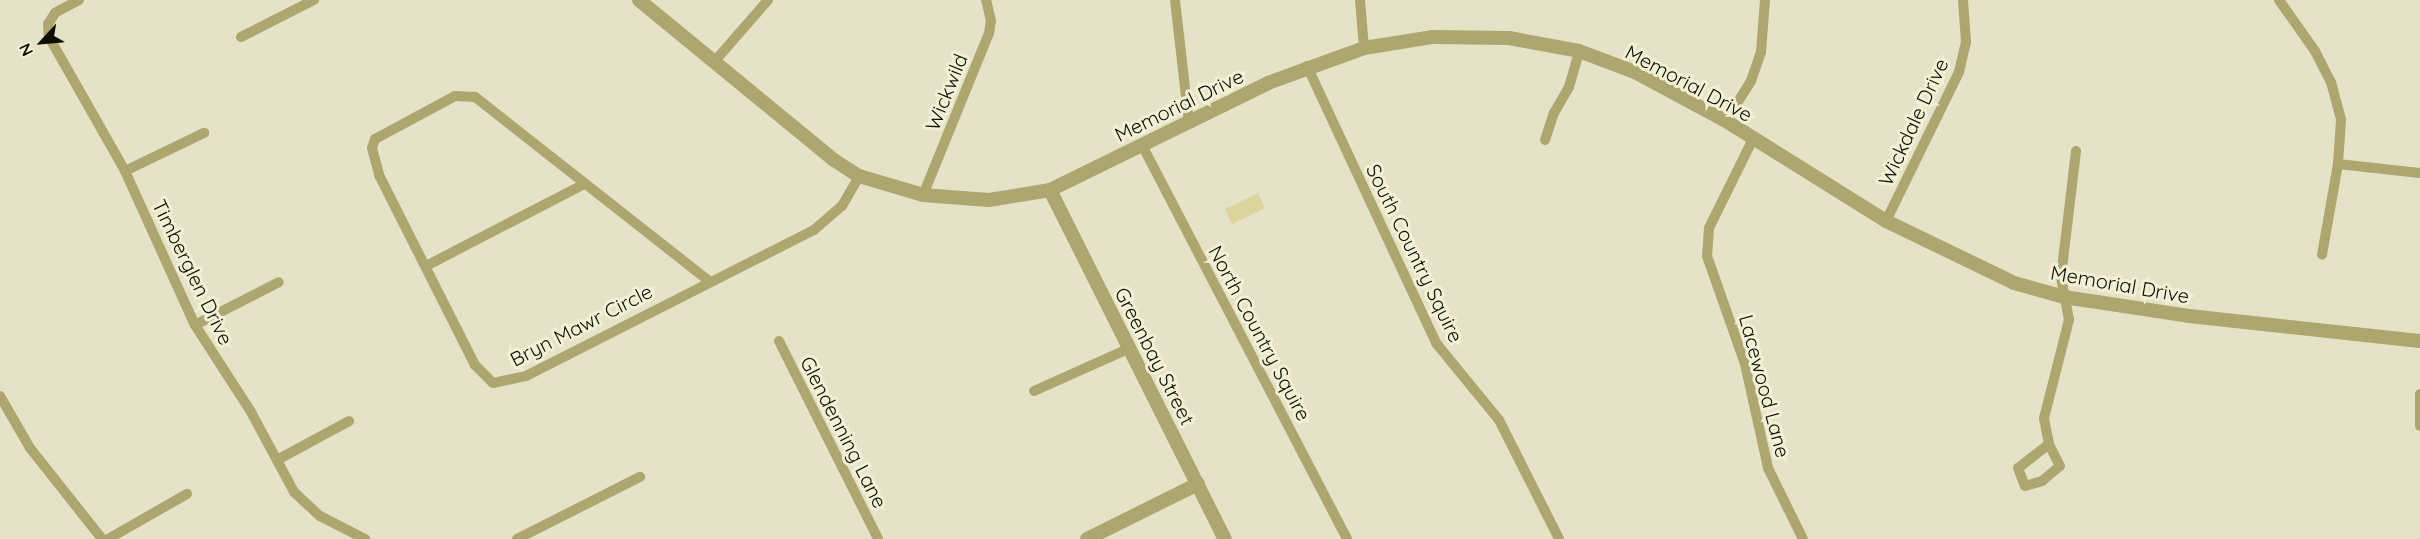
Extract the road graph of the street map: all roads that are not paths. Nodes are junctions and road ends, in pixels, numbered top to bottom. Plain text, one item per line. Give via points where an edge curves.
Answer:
1 (79, 0) edge
2 (314, 0) edge
3 (639, 0) edge
4 (768, 0) edge
5 (986, 0) edge
6 (1175, 0) edge
7 (1360, 0) edge
8 (1765, 0) edge
9 (1964, 0) edge
10 (2279, 0) edge
11 (241, 37) dead end
12 (1364, 48) junction
13 (1579, 51) junction
14 (714, 62) junction
15 (1307, 66) junction
16 (1726, 121) junction
17 (1189, 122) junction
18 (204, 133) dead end
19 (1753, 139) junction
20 (1545, 140) dead end
21 (1142, 145) junction
22 (2076, 151) dead end
23 (2338, 164) junction
24 (125, 171) junction
25 (2420, 173) edge
26 (860, 176) junction
27 (584, 184) junction
28 (1050, 190) junction
29 (923, 195) junction
30 (1886, 221) junction
31 (2322, 255) dead end
32 (426, 266) junction
33 (709, 281) junction
34 (279, 282) dead end
35 (2064, 297) junction
36 (195, 325) junction
37 (779, 341) dead end
38 (2420, 341) edge
39 (1130, 348) junction
40 (1034, 391) dead end
41 (2420, 394) edge
42 (0, 396) edge
43 (349, 421) dead end
44 (2420, 426) edge
45 (2049, 444) dead end
46 (277, 460) junction
47 (640, 477) dead end
48 (1198, 484) junction
49 (187, 495) dead end
50 (102, 539) edge
51 (108, 539) edge
52 (365, 539) edge
53 (516, 539) edge
54 (878, 539) edge
55 (1087, 539) edge
56 (1225, 539) edge
57 (1347, 539) edge
58 (1559, 539) edge
59 (1803, 539) edge

1 - 24 street, Timberglen Drive via 55,13 48,24 49,37
2 - 11 street
3 - 14 street, Memorial Drive
4 - 14 street
5 - 29 street, Wickwild via 989,33
6 - 17 street
7 - 12 street
8 - 16 street via 1761,52 1751,81
9 - 30 street, Wickdale Drive via 1966,42 1959,72
10 - 23 street via 2315,51 2331,82 2341,120
12 - 13 street, Memorial Drive via 1395,41 1467,36 1521,40
12 - 15 street, Memorial Drive
13 - 16 street, Memorial Drive via 1635,72
13 - 20 street via 1569,87
14 - 26 street, Memorial Drive via 834,160
15 - 17 street, Memorial Drive
15 - 58 street, South Country Squire via 1436,343 1499,420
16 - 19 street, Memorial Drive
17 - 21 street, Memorial Drive
18 - 24 street
19 - 30 street, Memorial Drive
19 - 59 street, Lacewood Lane via 1709,228 1707,256 1745,364 1768,468
21 - 28 street, Memorial Drive
21 - 57 street, North Country Squire
22 - 35 street via 2061,277
23 - 25 street
23 - 31 street
24 - 36 street, Timberglen Drive
26 - 29 street, Memorial Drive
26 - 33 street, Bryn Mawr Circle via 829,220
27 - 32 street
27 - 32 street, Bryn Mawr Circle via 476,98 454,96 383,131 372,148 374,162
27 - 33 street, Bryn Mawr Circle
28 - 29 street, Memorial Drive via 989,200
28 - 39 street, Greenbay Street
30 - 35 street, Memorial Drive via 2014,283
32 - 33 street, Bryn Mawr Circle via 475,365 493,383 526,376
34 - 36 street
35 - 38 street, Memorial Drive via 2213,319
35 - 45 street via 2069,320 2044,418
36 - 46 street, Timberglen Drive
37 - 54 street, Glendenning Lane
39 - 40 street
39 - 48 street, Greenbay Street
41 - 44 street
42 - 50 street via 30,448
43 - 46 street
46 - 52 street, Timberglen Drive via 294,492 320,516
47 - 53 street
48 - 55 street
48 - 56 street, Greenbay Street
49 - 51 street

